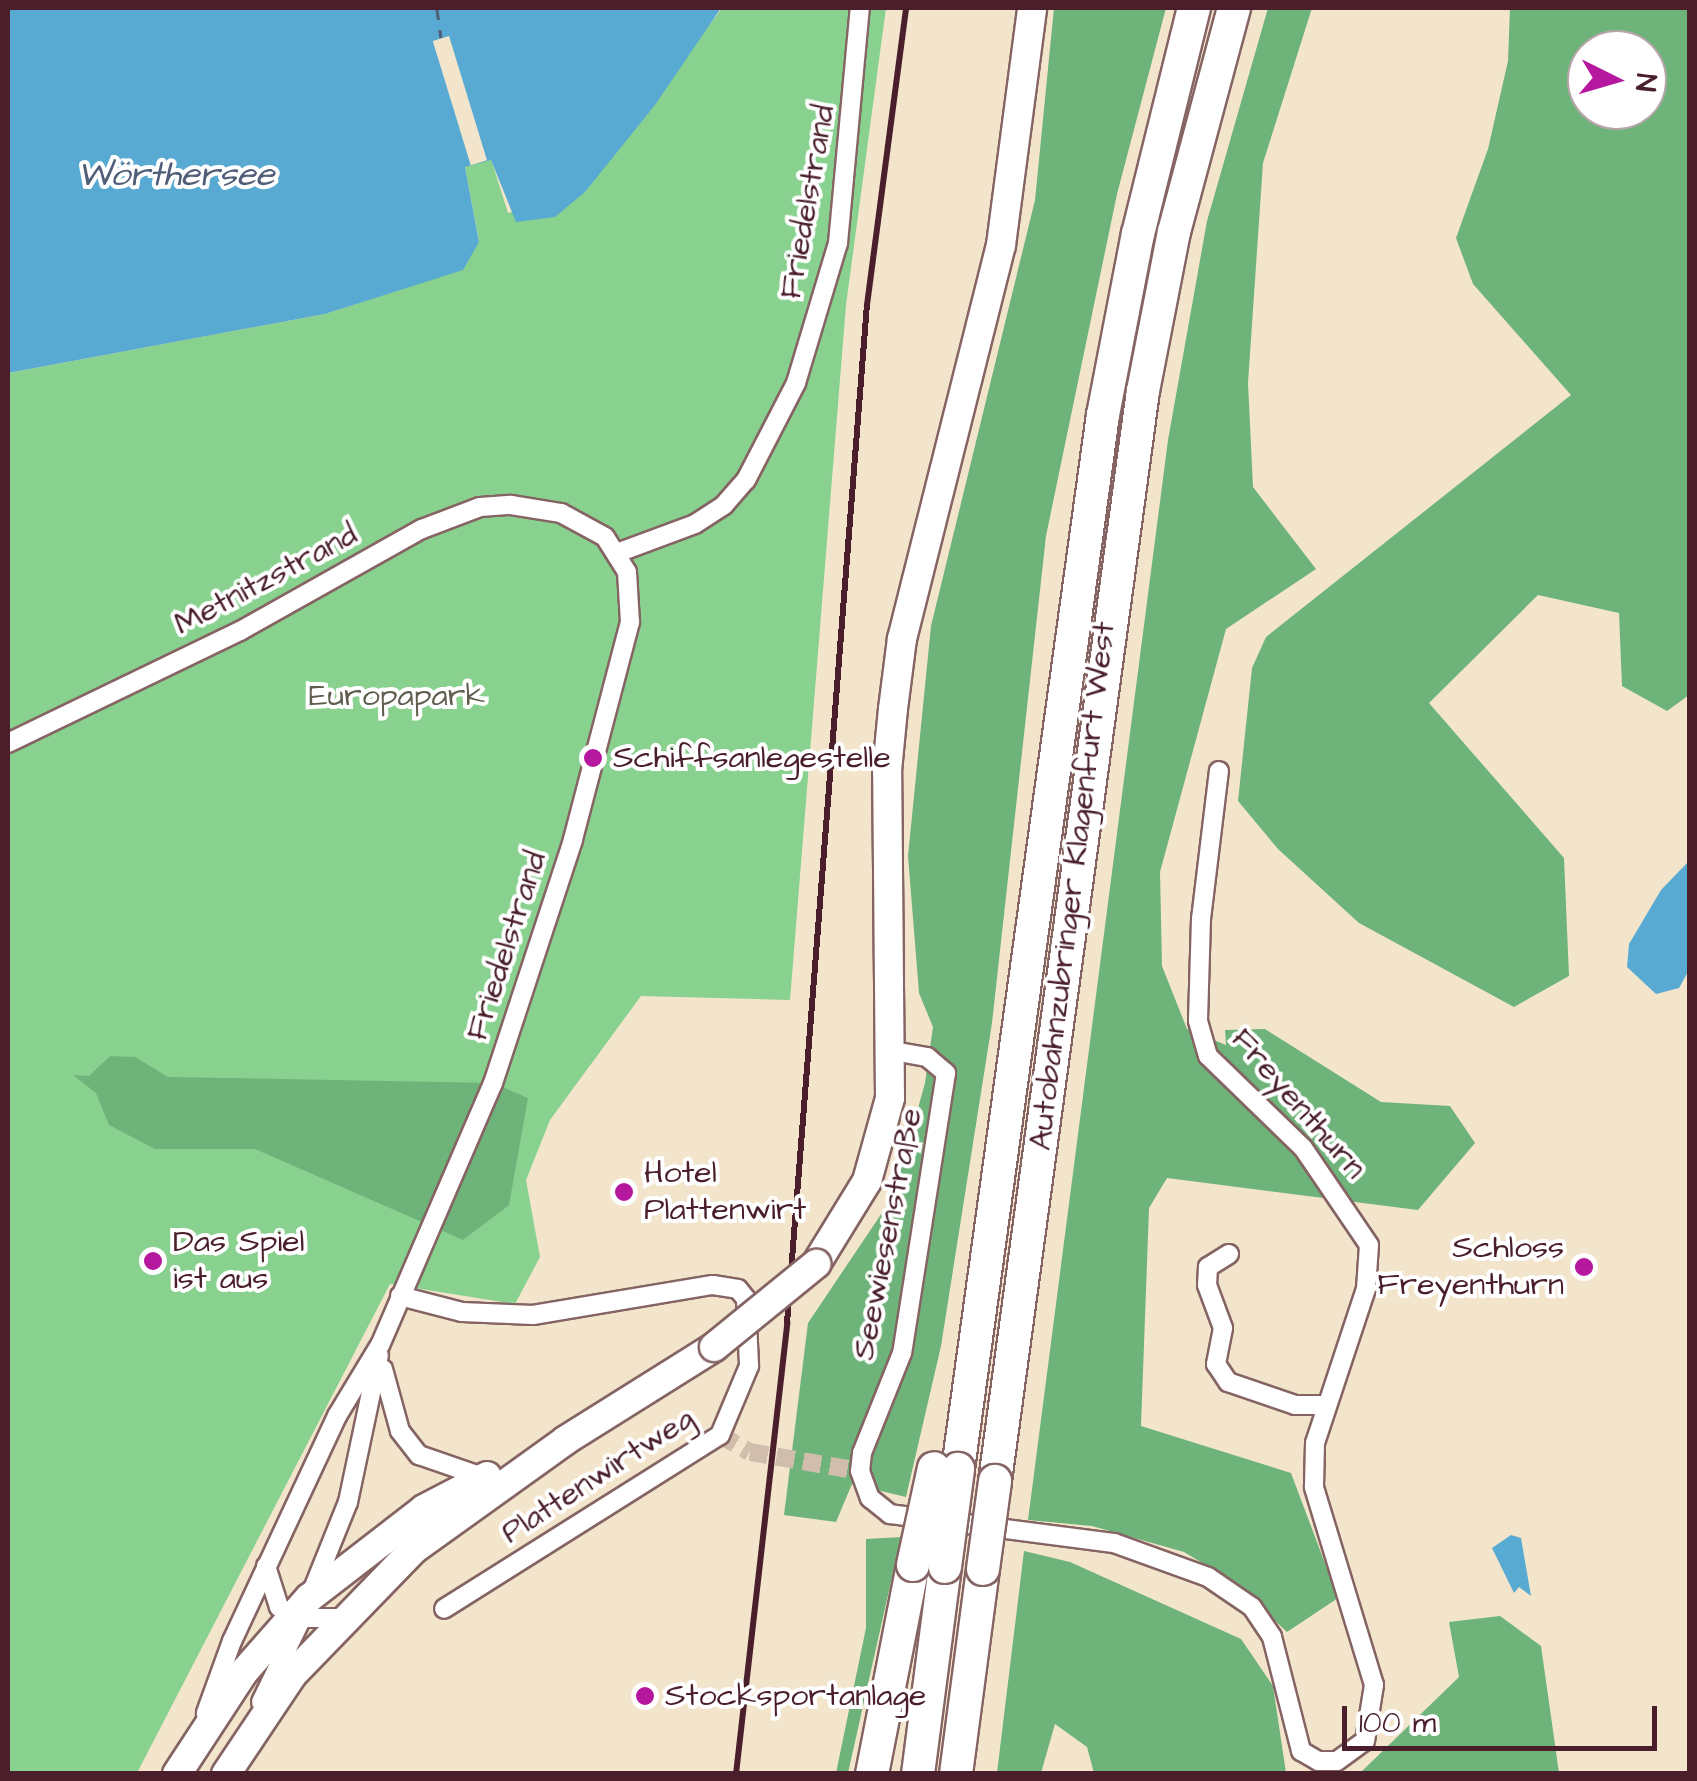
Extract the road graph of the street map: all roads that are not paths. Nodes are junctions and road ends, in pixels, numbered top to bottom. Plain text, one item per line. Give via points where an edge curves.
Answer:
1 (860, 8) edge
2 (1032, 8) edge
3 (1194, 8) edge
4 (1234, 8) edge
5 (617, 553) junction
6 (8, 744) edge
7 (1219, 771) dead end
8 (893, 1051) junction
9 (1229, 1254) dead end
10 (400, 1296) junction
11 (380, 1344) junction
12 (1328, 1406) junction
13 (566, 1440) junction
14 (484, 1478) junction
15 (266, 1566) junction
16 (929, 1566) junction
17 (444, 1609) dead end
18 (301, 1612) junction
19 (340, 1618) junction
20 (241, 1744) junction
21 (192, 1746) junction
22 (177, 1774) edge
23 (226, 1774) edge
24 (872, 1774) edge
25 (918, 1774) edge
26 (956, 1774) edge

1 - 5 street, Friedelstrand via 852,152 838,244 796,382 746,480 724,505 680,531
2 - 8 main road via 1002,245 902,639 886,868
3 - 16 highway, Autobahnzubringer Klagenfurt West, bridge via 1138,234 1103,415 970,1379
4 - 26 highway, Autobahnzubringer Klagenfurt West, bridge via 1174,232 1143,391
5 - 6 street, Metnitzstrand via 605,537 561,513 512,505 448,516 240,631
5 - 10 street, Friedelstrand via 627,572 630,622 573,840 494,1083
7 - 12 street, Freyenthurn via 1198,1020 1208,1056 1304,1148 1369,1245 1366,1288
8 - 12 street, Seewiesenstraße via 927,1057 946,1073 902,1354 862,1452 860,1472 870,1498 890,1514 1114,1544 1208,1576 1252,1608 1272,1637 1302,1751 1337,1762 1365,1742 1374,1685 1314,1487 1315,1443
8 - 13 main road, bridge via 890,1098 867,1181 816,1264 714,1347
9 - 12 street via 1208,1267 1206,1285 1224,1328 1216,1364 1228,1382 1295,1404
10 - 11 street, Friedelstrand
10 - 17 street, Plattenwirtweg via 462,1312 533,1316 713,1285 738,1289 746,1299 749,1366 720,1435
11 - 14 street, Friedelstrand via 386,1394 400,1430 440,1467
11 - 15 street, Friedelstrand via 337,1416
11 - 18 street, Friedelstrand via 348,1502
13 - 14 main road
13 - 19 main road via 413,1550
14 - 18 main road via 424,1509
15 - 18 street via 279,1608
15 - 21 street, Friedelstrand
16 - 24 highway
16 - 25 highway, Autobahnzubringer Klagenfurt West
18 - 19 street
18 - 20 street, Friedelstrand
18 - 21 main road via 243,1672
19 - 20 main road
20 - 23 main road
21 - 22 main road

